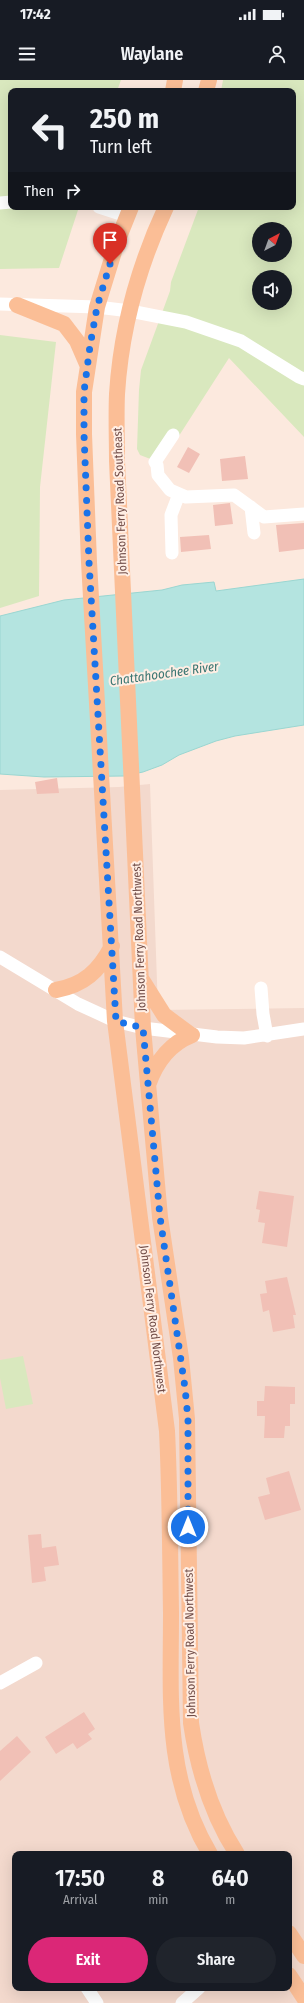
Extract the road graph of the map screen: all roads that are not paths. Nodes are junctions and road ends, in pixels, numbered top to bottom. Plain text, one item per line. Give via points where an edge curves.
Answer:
1 (117, 210) edge
2 (165, 210) edge
3 (129, 212) edge
4 (0, 304) edge
5 (17, 305) junction
6 (97, 307) junction
7 (130, 311) junction
8 (88, 365) junction
9 (304, 379) edge
10 (173, 435) dead end
11 (179, 494) junction
12 (251, 507) junction
13 (304, 514) edge
14 (254, 533) dead end
15 (172, 553) dead end
16 (134, 801) joint
17 (112, 946) junction
18 (0, 957) edge
19 (141, 979) junction
20 (261, 988) dead end
21 (56, 990) junction
22 (116, 1021) junction
23 (143, 1028) junction
24 (304, 1029) edge
25 (191, 1035) junction
26 (267, 1036) junction
27 (148, 1086) junction
28 (36, 1663) dead end
29 (0, 1683) edge
30 (208, 1851) edge
31 (235, 1851) edge
32 (292, 1938) edge
33 (304, 1956) edge
34 (292, 1980) edge
35 (89, 1991) edge
36 (196, 1991) edge
37 (304, 1998) edge
38 (97, 2003) edge
39 (182, 2003) edge

1 - 3 street
2 - 7 main road, Johnson Ferry Road Southeast via 146,258
3 - 6 main road
4 - 5 street
5 - 6 street
5 - 8 main road via 64,324 77,341
6 - 7 street
6 - 8 main road
7 - 9 street via 186,322 242,341
7 - 16 main road, Johnson Ferry Road Southeast via 117,393 117,461
8 - 17 main road, Johnson Ferry Road Northwest via 84,392 84,434 89,562
10 - 11 street via 155,462 158,475 170,490
11 - 12 street via 186,497 234,495
11 - 15 street via 171,515
12 - 13 street via 264,517
12 - 14 street
16 - 19 main road, Johnson Ferry Road Northwest
17 - 21 main road via 102,963 87,979 68,988
17 - 22 main road, Johnson Ferry Road Northwest
18 - 21 street
19 - 23 main road, Johnson Ferry Road Northwest
19 - 25 main road via 164,1015
20 - 26 street
21 - 22 street via 78,1004
22 - 23 street
22 - 30 main road, Johnson Ferry Road Northwest via 167,1431 171,1707 175,1757 180,1786 188,1810
23 - 25 street
23 - 27 main road, Johnson Ferry Road Northwest
24 - 26 street
25 - 26 street via 244,1038
25 - 27 main road via 179,1041 166,1053 157,1064
27 - 31 main road, Johnson Ferry Road Northwest via 160,1217 188,1419 191,1723 199,1766 210,1802
28 - 29 street
32 - 33 main road
34 - 37 main road
35 - 38 street
36 - 39 street

